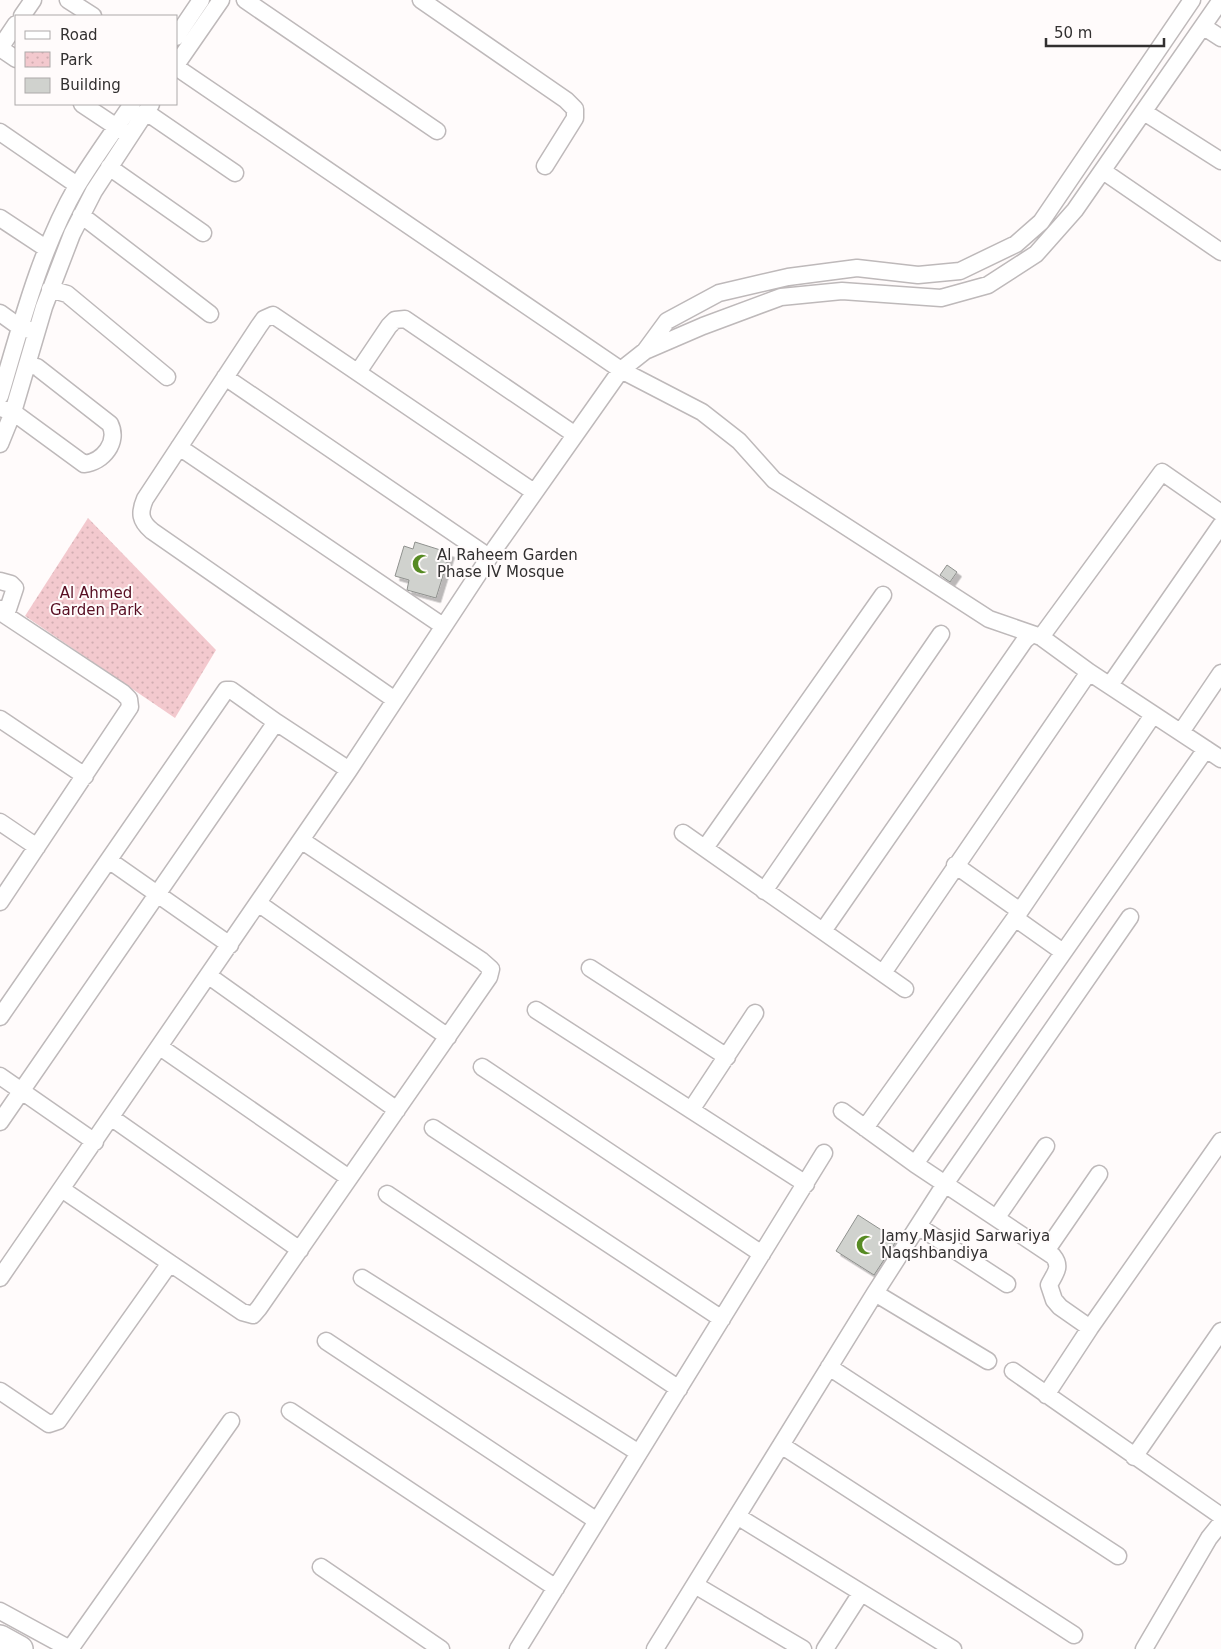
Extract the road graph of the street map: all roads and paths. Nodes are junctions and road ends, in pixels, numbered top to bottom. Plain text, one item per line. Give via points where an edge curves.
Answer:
1 (33, 0) edge
2 (68, 0) edge
3 (201, 0) edge
4 (221, 0) edge
5 (245, 0) edge
6 (421, 0) edge
7 (1192, 0) edge
8 (1221, 0) edge
9 (23, 15) edge
10 (91, 15) edge
11 (15, 26) edge
12 (1204, 27) junction
13 (178, 35) edge
14 (1221, 38) edge
15 (0, 48) edge
16 (15, 58) edge
17 (178, 63) edge
18 (178, 67) edge
19 (83, 105) edge
20 (143, 106) edge
21 (1144, 112) junction
22 (116, 127) junction
23 (437, 131) dead end
24 (0, 132) edge
25 (131, 136) junction
26 (1221, 161) edge
27 (545, 166) dead end
28 (109, 167) junction
29 (1103, 171) junction
30 (235, 173) dead end
31 (77, 185) junction
32 (1058, 197) junction
33 (1075, 210) junction
34 (81, 215) junction
35 (0, 218) edge
36 (203, 233) dead end
37 (47, 249) junction
38 (1221, 252) edge
39 (50, 289) junction
40 (0, 313) edge
41 (210, 314) dead end
42 (28, 330) junction
43 (645, 350) junction
44 (27, 365) junction
45 (621, 370) junction
46 (358, 372) junction
47 (167, 377) dead end
48 (225, 377) junction
49 (0, 396) edge
50 (6, 410) edge
51 (574, 434) junction
52 (0, 444) edge
53 (179, 448) junction
54 (534, 492) junction
55 (1221, 513) edge
56 (1221, 524) edge
57 (488, 557) junction
58 (0, 581) edge
59 (883, 595) dead end
60 (1, 610) edge
61 (443, 626) junction
62 (941, 634) dead end
63 (1036, 636) junction
64 (1089, 672) junction
65 (1221, 673) edge
66 (1110, 685) junction
67 (395, 700) junction
68 (1153, 714) junction
69 (0, 719) edge
70 (276, 722) junction
71 (1180, 732) junction
72 (1206, 749) junction
73 (1221, 759) edge
74 (349, 770) junction
75 (84, 776) junction
76 (0, 822) edge
77 (683, 832) dead end
78 (301, 840) junction
79 (37, 847) junction
80 (705, 848) junction
81 (110, 861) junction
82 (956, 865) junction
83 (764, 890) junction
84 (158, 894) junction
85 (0, 902) edge
86 (258, 903) junction
87 (1017, 914) junction
88 (1130, 917) dead end
89 (823, 931) junction
90 (230, 945) junction
91 (1063, 952) junction
92 (590, 968) dead end
93 (883, 973) junction
94 (209, 976) junction
95 (905, 989) dead end
96 (536, 1010) dead end
97 (755, 1013) dead end
98 (0, 1018) edge
99 (448, 1037) junction
100 (160, 1048) junction
101 (727, 1056) junction
102 (482, 1067) dead end
103 (0, 1076) edge
104 (22, 1090) junction
105 (397, 1110) junction
106 (691, 1110) junction
107 (842, 1111) dead end
108 (112, 1118) junction
109 (0, 1122) edge
110 (432, 1128) dead end
111 (865, 1128) junction
112 (1221, 1141) edge
113 (95, 1142) junction
114 (1046, 1146) dead end
115 (824, 1153) dead end
116 (914, 1164) junction
117 (1099, 1174) dead end
118 (349, 1178) junction
119 (806, 1184) junction
120 (945, 1184) junction
121 (63, 1190) junction
122 (387, 1194) dead end
123 (997, 1217) junction
124 (918, 1226) junction
125 (300, 1250) junction
126 (1046, 1251) junction
127 (762, 1254) junction
128 (170, 1263) junction
129 (0, 1278) edge
130 (362, 1278) dead end
131 (1007, 1284) dead end
132 (875, 1293) junction
133 (722, 1319) junction
134 (1090, 1328) junction
135 (1221, 1331) edge
136 (326, 1341) dead end
137 (988, 1362) dead end
138 (829, 1367) junction
139 (1012, 1371) dead end
140 (679, 1389) junction
141 (0, 1391) edge
142 (1046, 1395) junction
143 (290, 1411) dead end
144 (231, 1420) dead end
145 (781, 1445) junction
146 (639, 1453) junction
147 (1134, 1457) junction
148 (737, 1516) junction
149 (1221, 1516) edge
150 (597, 1521) junction
151 (1221, 1523) edge
152 (1118, 1556) dead end
153 (321, 1567) dead end
154 (695, 1585) junction
155 (556, 1588) junction
156 (861, 1593) junction
157 (0, 1611) edge
158 (1074, 1635) dead end
159 (0, 1638) edge
160 (20, 1649) edge
161 (70, 1649) edge
162 (440, 1649) edge
163 (518, 1649) edge
164 (655, 1649) edge
165 (803, 1649) edge
166 (825, 1649) edge
167 (953, 1649) edge
168 (1144, 1649) edge

1 - 9 street
2 - 10 street
3 - 13 street
4 - 17 street
5 - 23 street
6 - 27 street via 575,109 575,118
7 - 32 street
8 - 12 street
11 - 15 street
12 - 14 street
12 - 21 street
15 - 16 street
18 - 45 street
19 - 22 street
20 - 22 street
20 - 25 street
20 - 30 street
21 - 26 street
21 - 29 street
22 - 25 street
22 - 31 street
24 - 31 street
25 - 28 street
28 - 34 street
28 - 36 street
29 - 33 street
29 - 38 street
31 - 37 street
32 - 33 street
32 - 43 street via 1041,222 1016,244 960,271 918,275 857,268 788,277 718,293 667,321
33 - 43 street via 1036,254 988,285 940,298 842,291 781,297
34 - 39 street
34 - 41 street
35 - 37 street
37 - 42 street
39 - 42 street
39 - 47 street via 67,294
40 - 42 street
42 - 44 street
42 - 49 street
43 - 45 street
44 - 50 street
44 - 50 street via 37,367 110,424 113,441 99,459 84,464
45 - 51 street
45 - 63 street via 702,412 739,441 774,480 980,614
46 - 48 street via 273,316 264,319
46 - 51 street via 389,326 395,320 405,319
46 - 54 street
48 - 53 street
48 - 57 street
50 - 52 street
51 - 54 street
53 - 61 street
53 - 67 street via 144,499 140,511 143,523
54 - 57 street
55 - 63 street via 1162,472
56 - 66 street
57 - 61 street
58 - 60 street via 15,588 11,605
59 - 80 street
60 - 75 street via 129,699 130,707
61 - 67 street
62 - 83 street
63 - 64 street
63 - 89 street via 1025,640
64 - 66 street
64 - 82 street
65 - 71 street
66 - 68 street
67 - 74 street
68 - 71 street
68 - 87 street
69 - 75 street
70 - 74 street
70 - 81 street via 231,690 226,690
70 - 84 street
71 - 72 street
72 - 73 street
72 - 91 street
74 - 78 street
75 - 79 street
76 - 79 street
77 - 80 street
78 - 86 street
78 - 99 street via 491,969 489,978
79 - 85 street
80 - 83 street
81 - 84 street
81 - 98 street
82 - 87 street
82 - 93 street
83 - 89 street
84 - 90 street
84 - 104 street
86 - 90 street
86 - 99 street
87 - 91 street
87 - 111 street
88 - 120 street
89 - 93 street
90 - 94 street
91 - 116 street
92 - 101 street
93 - 95 street
94 - 100 street
94 - 105 street
96 - 106 street
97 - 101 street
99 - 105 street
100 - 108 street
100 - 118 street
101 - 106 street
102 - 127 street
103 - 104 street
104 - 109 street
104 - 113 street
105 - 118 street
106 - 119 street
107 - 111 street
108 - 113 street
108 - 125 street
110 - 133 street
111 - 116 street
112 - 134 street
113 - 121 street
114 - 123 street
115 - 119 street
116 - 120 street
117 - 126 street
118 - 125 street
119 - 127 street
120 - 123 street
120 - 124 street
121 - 128 street
121 - 129 street
122 - 140 street
123 - 126 street
124 - 131 street
124 - 132 street
125 - 128 street via 253,1315 242,1312
126 - 134 street via 1058,1262 1058,1269 1049,1285 1054,1300
127 - 133 street
128 - 141 street via 58,1421 49,1424
130 - 146 street
132 - 137 street
132 - 138 street
133 - 140 street
134 - 142 street
135 - 147 street
136 - 150 street
138 - 145 street
138 - 152 street
139 - 142 street
140 - 146 street
142 - 147 street
143 - 155 street
144 - 161 street
145 - 148 street
145 - 158 street
146 - 150 street
147 - 149 street
148 - 154 street
148 - 156 street
150 - 155 street
151 - 168 street
153 - 162 street
154 - 164 street
154 - 165 street
155 - 163 street
156 - 166 street
156 - 167 street
157 - 161 street
159 - 160 highway

